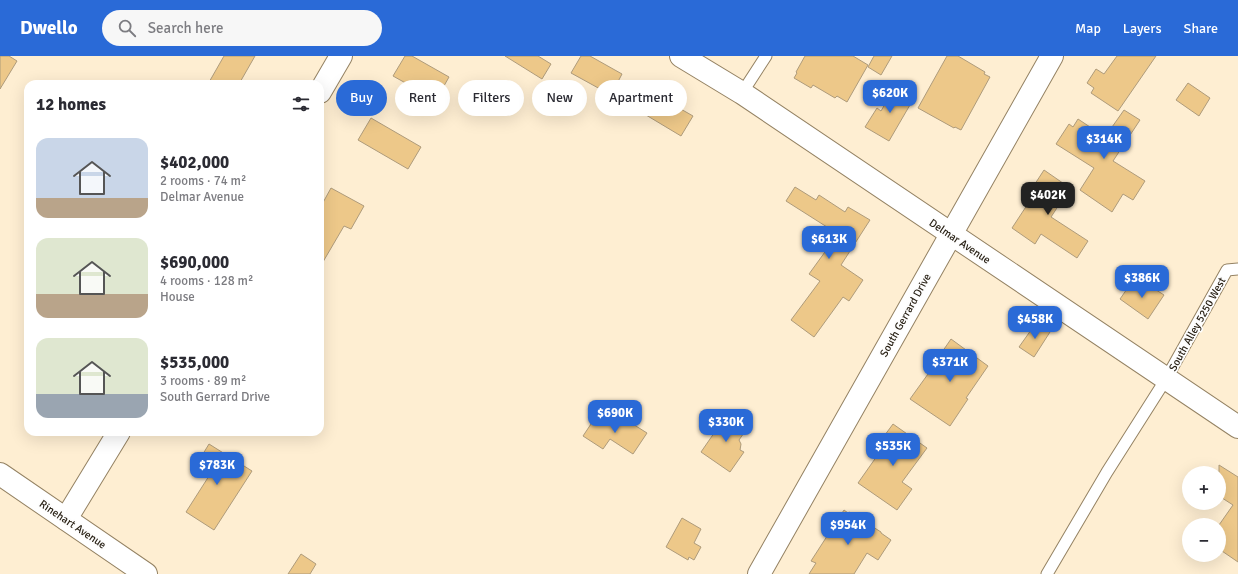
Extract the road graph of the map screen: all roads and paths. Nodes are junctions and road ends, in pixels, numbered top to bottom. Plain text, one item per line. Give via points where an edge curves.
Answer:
1 (341, 56) edge
2 (681, 56) edge
3 (766, 56) edge
4 (1052, 56) edge
5 (324, 85) edge
6 (742, 93) junction
7 (950, 234) junction
8 (1233, 270) edge
9 (1166, 379) junction
10 (1238, 427) edge
11 (117, 436) edge
12 (0, 474) edge
13 (66, 519) junction
14 (146, 574) edge
15 (759, 574) edge
16 (1047, 574) edge

1 - 5 street
2 - 6 street, Delmar Avenue
3 - 6 lane
4 - 7 street, South Gerrard Drive
6 - 7 street, Delmar Avenue
7 - 9 street, Delmar Avenue
7 - 15 street, South Gerrard Drive
8 - 9 lane, South Alley 5250 West
9 - 10 street, Delmar Avenue
9 - 16 lane, South Alley 5250 West
11 - 13 street
12 - 13 street, Rinehart Avenue
13 - 14 street, Rinehart Avenue

